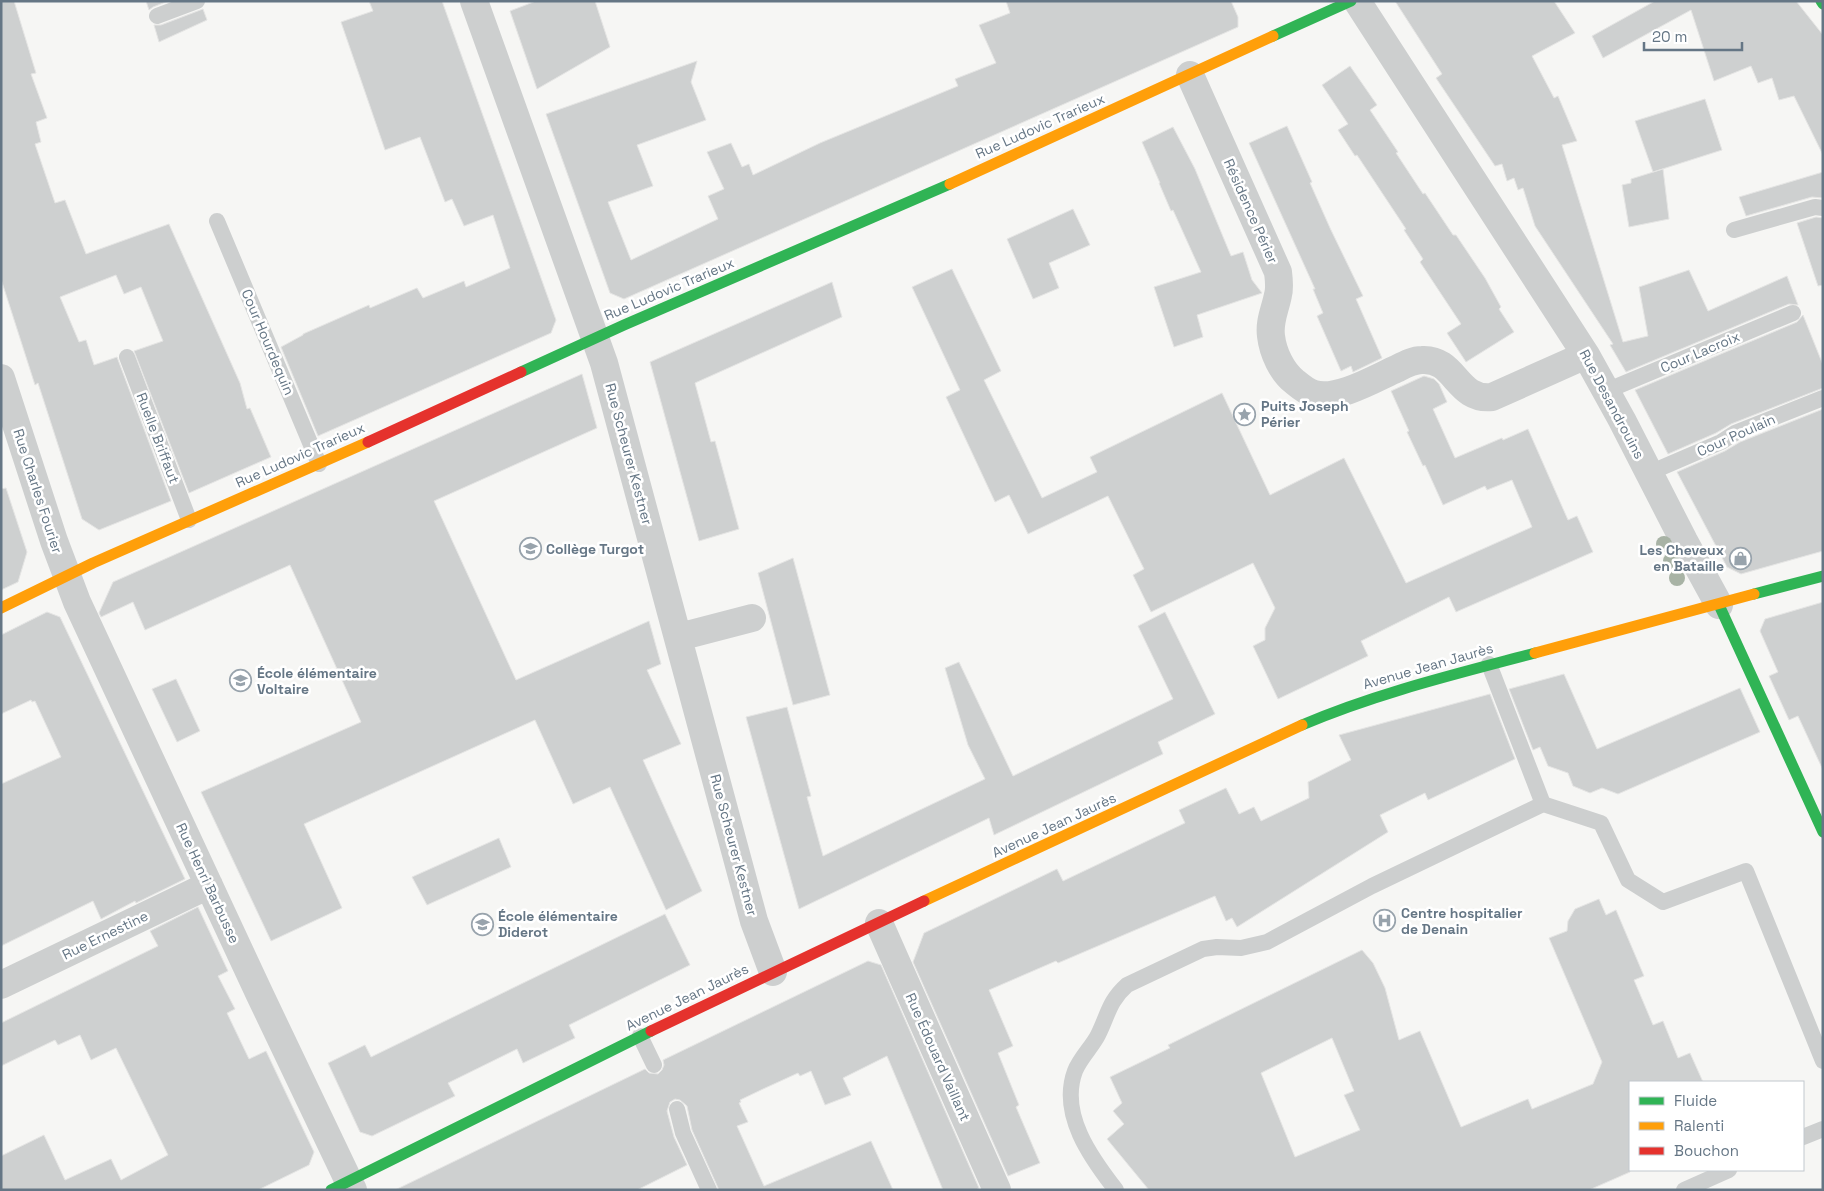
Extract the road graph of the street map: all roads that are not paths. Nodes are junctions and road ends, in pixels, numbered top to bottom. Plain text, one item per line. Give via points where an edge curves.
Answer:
1 (196, 1) edge
2 (474, 1) edge
3 (1351, 1) edge
4 (1357, 1) edge
5 (157, 16) dead end
6 (1190, 74) junction
7 (1823, 208) edge
8 (217, 221) dead end
9 (1734, 230) dead end
10 (1793, 313) dead end
11 (596, 338) junction
12 (1586, 355) junction
13 (127, 357) dead end
14 (1, 378) edge
15 (1606, 391) junction
16 (1823, 398) edge
17 (319, 464) junction
18 (1649, 473) junction
19 (189, 520) junction
20 (67, 576) junction
21 (1823, 576) edge
22 (1719, 605) junction
23 (1, 608) edge
24 (752, 618) dead end
25 (679, 637) junction
26 (1489, 664) junction
27 (1543, 804) junction
28 (1823, 832) edge
29 (209, 885) junction
30 (879, 923) junction
31 (773, 972) junction
32 (1, 985) edge
33 (640, 1036) junction
34 (1823, 1061) edge
35 (654, 1064) dead end
36 (677, 1109) dead end
37 (1823, 1128) edge
38 (1804, 1137) edge
39 (1727, 1171) edge
40 (344, 1187) edge
41 (709, 1190) edge
42 (997, 1190) edge
43 (1116, 1190) edge
44 (1684, 1190) edge

1 - 5 lane
2 - 11 street, Rue Scheurer Kestner
3 - 6 street, Rue Ludovic Trarieux
4 - 12 street, Rue Desandrouins
6 - 11 street, Rue Ludovic Trarieux via 923,196
6 - 12 street, Résidence Périer via 1278,272 1278,295 1270,322 1275,352 1286,374 1306,391 1315,395 1333,395 1411,362 1428,360 1446,368 1472,394 1492,397
7 - 9 lane via 1815,207
8 - 17 lane, Cour Hourdequin
10 - 15 lane, Cour Lacroix
11 - 17 street, Rue Ludovic Trarieux
11 - 25 street, Rue Scheurer Kestner
12 - 15 street, Rue Desandrouins
13 - 19 lane, Ruelle Briffaut
14 - 20 street, Rue Charles Fourier
15 - 18 street, Rue Desandrouins
16 - 18 lane, Cour Poulain via 1735,433
17 - 19 street, Rue Ludovic Trarieux
18 - 22 street, Rue Desandrouins
19 - 20 street, Rue Ludovic Trarieux
20 - 23 street, Rue Ludovic Trarieux
20 - 29 street, Rue Henri Barbusse
21 - 22 street, Avenue Jean Jaurès
22 - 26 street, Avenue Jean Jaurès
22 - 28 street, Rue Desandrouins
24 - 25 street
25 - 31 street, Rue Scheurer Kestner via 754,921
26 - 27 lane
26 - 30 street, Avenue Jean Jaurès via 1386,693 1316,719
27 - 34 lane via 1601,823 1628,880 1663,902 1746,872
27 - 43 lane via 1372,886 1267,942 1241,948 1204,949 1126,985 1109,1007 1072,1080 1072,1107 1083,1143
29 - 32 street, Rue Ernestine
29 - 40 street, Rue Henri Barbusse
30 - 31 street, Avenue Jean Jaurès
30 - 42 street, Rue Édouard Vaillant
31 - 33 street, Avenue Jean Jaurès
33 - 35 lane
33 - 40 street, Avenue Jean Jaurès
36 - 41 lane via 683,1133
37 - 38 lane
39 - 44 lane

